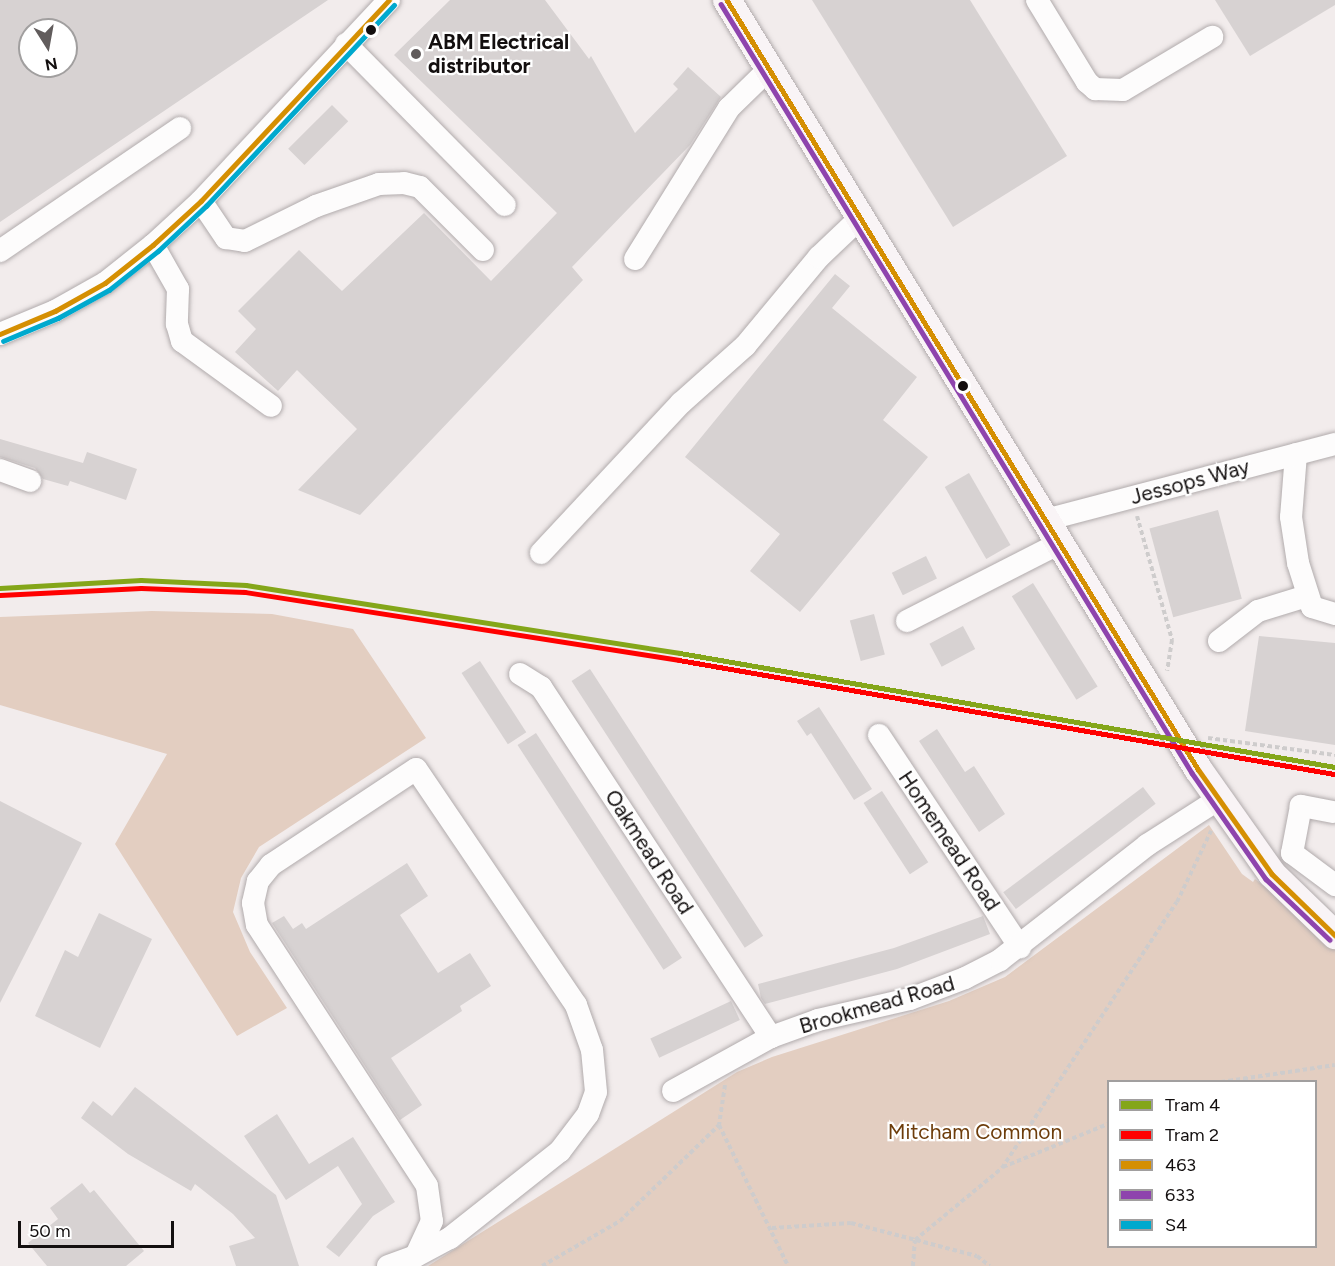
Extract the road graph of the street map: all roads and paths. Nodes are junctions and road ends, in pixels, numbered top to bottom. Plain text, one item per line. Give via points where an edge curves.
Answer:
1 (389, 0) edge
2 (727, 0) edge
3 (1037, 0) edge
4 (1212, 37) dead end
5 (346, 44) junction
6 (769, 69) junction
7 (180, 128) dead end
8 (201, 201) junction
9 (505, 205) dead end
10 (861, 217) junction
11 (153, 245) junction
12 (483, 250) dead end
13 (0, 252) edge
14 (635, 259) dead end
15 (0, 334) edge
16 (271, 406) dead end
17 (1335, 444) edge
18 (1296, 454) junction
19 (0, 470) edge
20 (30, 481) dead end
21 (1132, 498) junction
22 (1051, 532) junction
23 (541, 553) dead end
24 (1308, 596) junction
25 (1335, 614) edge
26 (908, 621) dead end
27 (1219, 641) dead end
28 (520, 674) dead end
29 (1152, 696) junction
30 (1176, 734) junction
31 (879, 735) dead end
32 (1335, 755) edge
33 (1216, 812) junction
34 (1333, 812) dead end
35 (1335, 885) edge
36 (1335, 935) edge
37 (1020, 947) junction
38 (771, 1037) junction
39 (728, 1058) junction
40 (1335, 1065) edge
41 (1234, 1080) edge
42 (673, 1091) dead end
43 (1107, 1124) edge
44 (719, 1125) junction
45 (1002, 1168) junction
46 (772, 1228) junction
47 (915, 1240) junction
48 (416, 1256) junction
49 (388, 1266) edge
50 (542, 1266) edge
51 (788, 1266) edge
52 (913, 1266) edge
53 (990, 1266) edge

1 - 5 street
2 - 6 main road
3 - 4 street via 1095,89 1123,90
5 - 8 street
5 - 9 street
6 - 10 main road
6 - 14 street via 729,108
7 - 13 street
8 - 11 street
8 - 12 street via 226,238 245,242 316,206 379,184 404,183 420,187
10 - 22 main road
10 - 23 street via 819,257 745,346 681,403
11 - 15 street via 105,283 55,311
11 - 16 street via 178,289 177,324 182,341
17 - 18 street, Jessops Way
18 - 21 street, Jessops Way
18 - 24 street via 1290,516
19 - 20 street
21 - 22 street, Jessops Way
21 - 29 path via 1172,639 1168,668
22 - 26 street, Jessops Way
22 - 29 main road
24 - 25 street via 1317,611
24 - 27 street via 1258,611
28 - 38 street, Oakmead Road via 541,687
29 - 30 main road
30 - 32 path
30 - 33 main road
31 - 37 street, Homemead Road
33 - 36 main road
33 - 37 street, Brookmead Road via 1147,845
33 - 45 path via 1177,902
34 - 35 street via 1301,806 1292,853
37 - 38 street, Brookmead Road via 942,988 818,1020
38 - 39 street, Brookmead Road
39 - 42 street, Brookmead Road
39 - 44 path
40 - 41 path
43 - 45 path
44 - 46 path
44 - 50 path via 620,1221
45 - 47 path
46 - 47 path via 851,1223
46 - 51 path
47 - 52 path
47 - 53 path via 977,1256
48 - 48 street via 432,1221 427,1186 257,925 253,903 258,881 271,865 416,770 576,1005 596,1071 596,1092 588,1114 560,1152 450,1238
48 - 49 street

